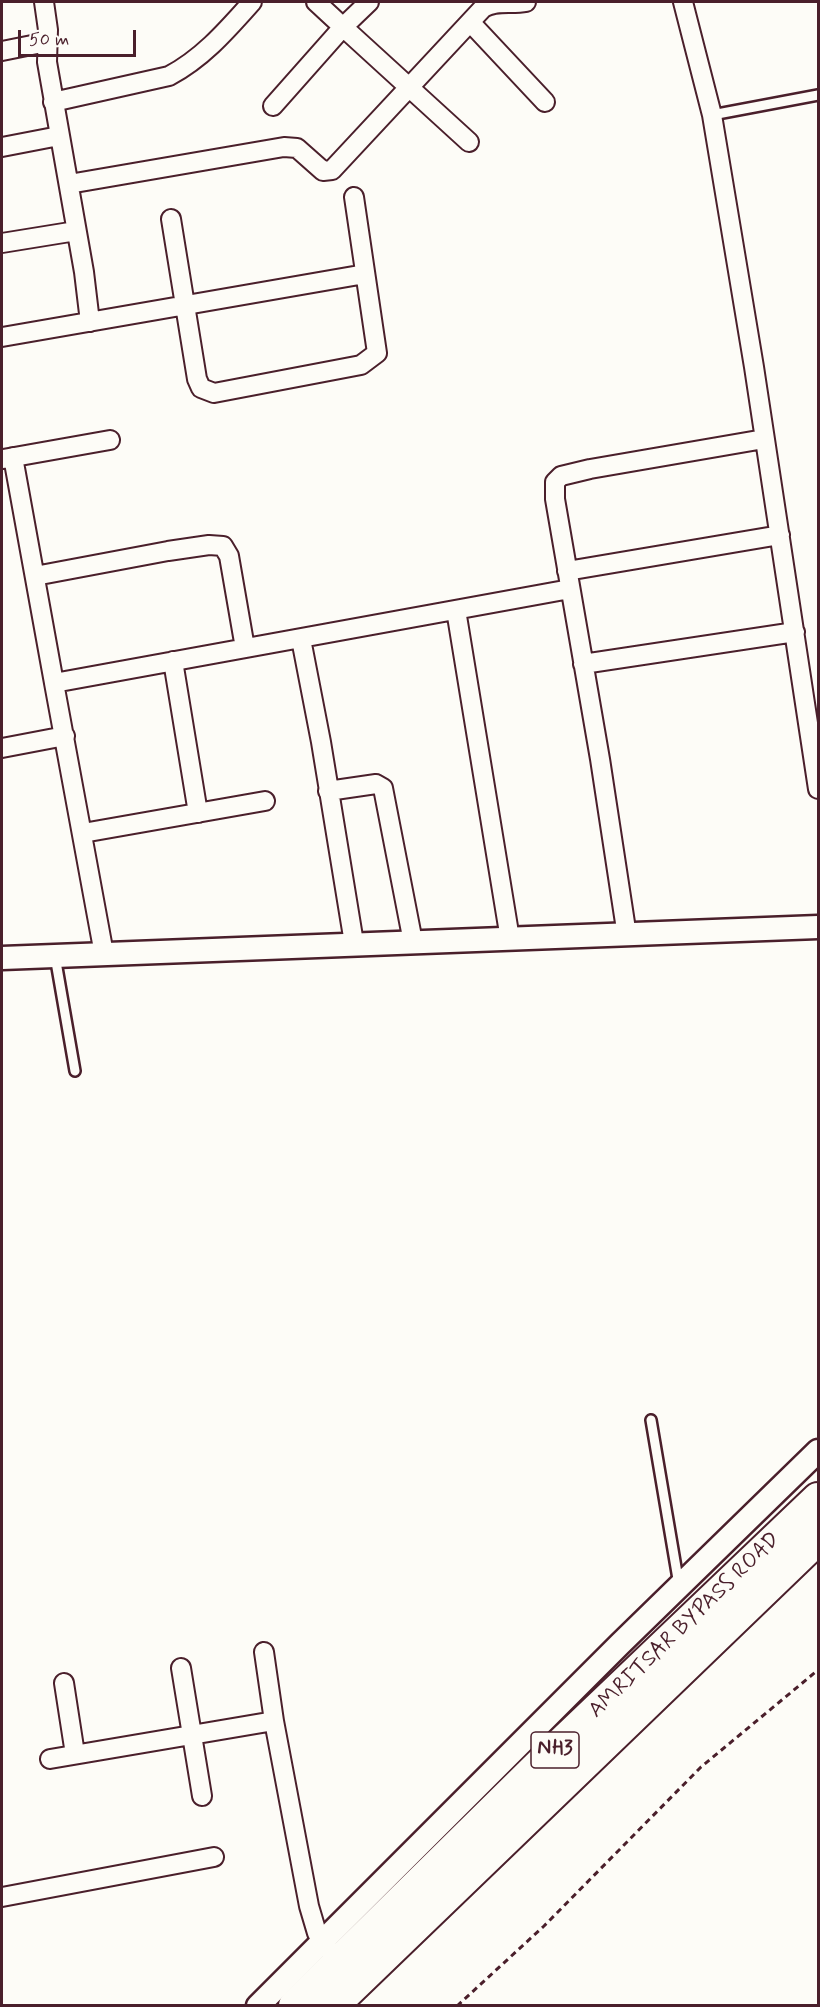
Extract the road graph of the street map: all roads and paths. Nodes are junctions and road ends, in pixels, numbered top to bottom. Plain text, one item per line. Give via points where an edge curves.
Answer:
1 (44, 2) edge
2 (252, 2) edge
3 (316, 2) edge
4 (369, 2) edge
5 (526, 2) edge
6 (683, 2) edge
7 (470, 22) junction
8 (344, 27) junction
9 (47, 42) junction
10 (2, 51) edge
11 (408, 87) junction
12 (819, 95) edge
13 (53, 102) junction
14 (545, 102) dead end
15 (273, 105) dead end
16 (712, 115) junction
17 (59, 136) junction
18 (469, 142) dead end
19 (2, 147) edge
20 (69, 184) junction
21 (354, 197) dead end
22 (171, 219) dead end
23 (76, 231) junction
24 (2, 243) edge
25 (365, 274) junction
26 (186, 306) junction
27 (90, 322) junction
28 (2, 337) edge
29 (764, 439) junction
30 (110, 440) dead end
31 (7, 458) edge
32 (780, 535) junction
33 (567, 571) junction
34 (35, 576) junction
35 (570, 590) junction
36 (456, 610) junction
37 (795, 632) junction
38 (301, 639) junction
39 (245, 648) junction
40 (173, 661) junction
41 (583, 664) junction
42 (54, 683) junction
43 (64, 736) junction
44 (2, 748) edge
45 (819, 789) edge
46 (328, 791) junction
47 (265, 801) dead end
48 (198, 813) junction
49 (83, 833) junction
50 (819, 927) edge
51 (627, 936) junction
52 (510, 939) junction
53 (413, 942) junction
54 (354, 943) junction
55 (104, 954) junction
56 (55, 956) junction
57 (2, 958) edge
58 (75, 1071) dead end
59 (651, 1420) dead end
60 (819, 1451) edge
61 (819, 1499) edge
62 (819, 1538) edge
63 (679, 1587) junction
64 (264, 1652) dead end
65 (181, 1668) dead end
66 (819, 1670) edge
67 (64, 1683) dead end
68 (274, 1720) junction
69 (191, 1733) junction
70 (75, 1754) junction
71 (50, 1759) dead end
72 (202, 1796) dead end
73 (214, 1857) dead end
74 (2, 1897) edge
75 (331, 1953) junction
76 (258, 2006) edge
77 (295, 2006) edge
78 (332, 2006) edge
79 (457, 2006) edge

1 - 9 street
2 - 13 street via 218,41 176,72
3 - 8 street
4 - 8 street
5 - 7 street via 489,5
6 - 16 street
7 - 11 street
7 - 14 street
8 - 11 street
8 - 15 street
9 - 10 street
9 - 13 street
11 - 18 street
11 - 20 street via 332,170 323,171 297,148 284,147
12 - 16 lane
13 - 17 street
16 - 29 street
17 - 19 street
17 - 20 street
20 - 23 street
21 - 25 street
22 - 26 street
23 - 24 street
23 - 27 street
25 - 26 street
25 - 26 street via 377,341 373,359 361,365 214,393 207,393 197,379
26 - 27 street
27 - 28 street
29 - 32 street
29 - 33 street via 557,478 555,499
30 - 31 street
31 - 34 street
32 - 33 street
32 - 37 street
33 - 35 street
34 - 39 street via 168,551 223,546 230,556
34 - 42 street
35 - 36 street
35 - 41 street
36 - 38 street
36 - 52 street
37 - 41 street
37 - 45 street
38 - 39 street
38 - 46 street
39 - 40 street
40 - 42 street
40 - 48 street
41 - 51 street
42 - 43 street
43 - 44 street
43 - 49 street
46 - 53 street via 376,784 383,788
46 - 54 street
47 - 48 street
48 - 49 street
49 - 55 street
50 - 51 street
51 - 52 street
52 - 53 street
53 - 54 street
54 - 55 street
55 - 56 street
56 - 57 street
56 - 58 lane
59 - 63 lane
60 - 63 street
61 - 75 highway, AMRITSAR BYPASS ROAD / NH3 via 553,1752
62 - 78 highway, AMRITSAR BYPASS ROAD / NH3
63 - 75 street
64 - 68 street
65 - 69 street
66 - 79 path via 701,1767 544,1926
67 - 70 street
68 - 69 street
68 - 75 street via 313,1923
69 - 70 street
69 - 72 street
70 - 71 street
73 - 74 street
75 - 76 street
75 - 77 highway, AMRITSAR BYPASS ROAD / NH3

